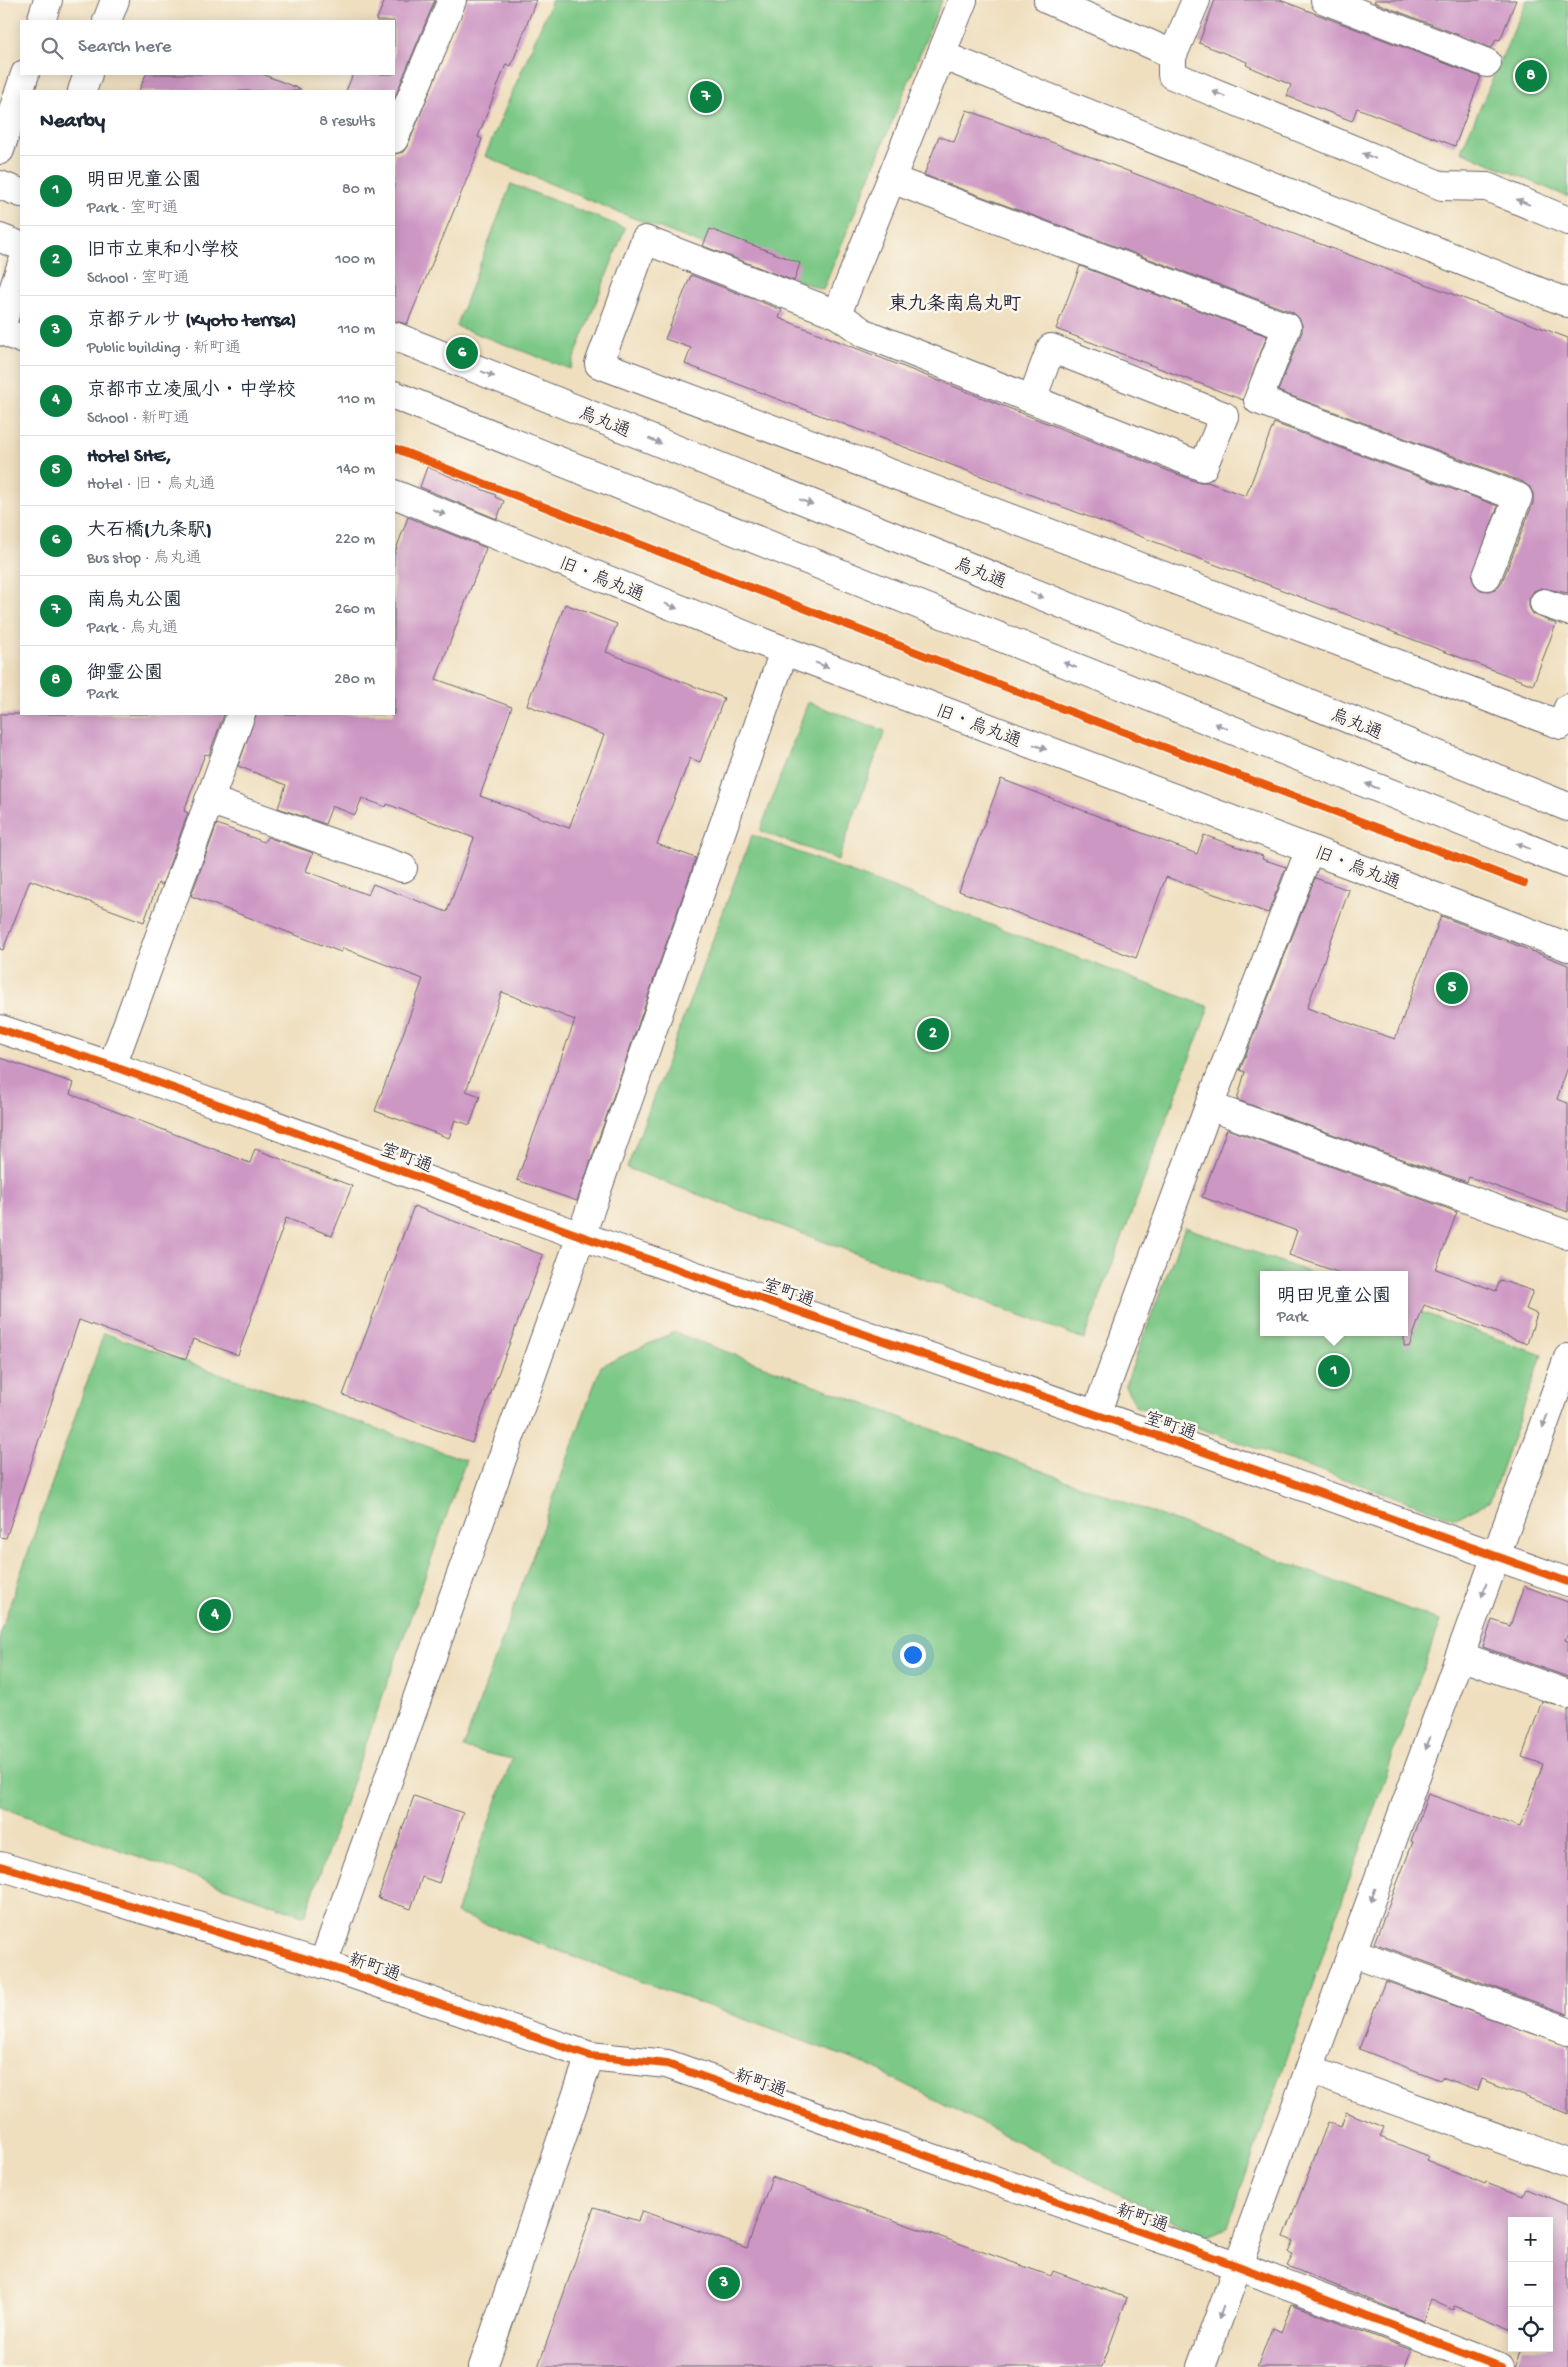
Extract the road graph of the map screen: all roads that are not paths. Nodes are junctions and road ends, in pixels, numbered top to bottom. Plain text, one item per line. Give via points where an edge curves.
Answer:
1 (48, 0) edge
2 (114, 0) edge
3 (452, 0) edge
4 (963, 0) edge
5 (1048, 0) edge
6 (1196, 0) edge
7 (1325, 0) edge
8 (1363, 7) edge
9 (41, 20) edge
10 (107, 20) edge
11 (940, 55) junction
12 (1172, 57) junction
13 (1487, 63) dead end
14 (25, 75) edge
15 (88, 75) edge
16 (82, 90) edge
17 (395, 137) edge
18 (0, 150) edge
19 (891, 179) junction
20 (0, 185) edge
21 (20, 193) edge
22 (1568, 221) edge
23 (0, 238) edge
24 (20, 246) edge
25 (20, 269) edge
26 (1568, 304) edge
27 (837, 314) junction
28 (0, 330) edge
29 (395, 336) edge
30 (20, 339) edge
31 (395, 395) edge
32 (1032, 399) junction
33 (1258, 400) junction
34 (1224, 416) junction
35 (395, 494) edge
36 (1487, 576) dead end
37 (784, 651) junction
38 (1568, 708) edge
39 (241, 715) edge
40 (209, 800) junction
41 (1568, 807) edge
42 (1310, 849) junction
43 (1568, 864) edge
44 (403, 868) dead end
45 (1568, 947) edge
46 (0, 1030) edge
47 (112, 1066) junction
48 (1209, 1106) junction
49 (1568, 1235) edge
50 (581, 1236) junction
51 (1568, 1358) edge
52 (1096, 1414) junction
53 (1496, 1555) junction
54 (1568, 1582) edge
55 (1460, 1656) junction
56 (1568, 1694) edge
57 (0, 1866) edge
58 (1352, 1952) junction
59 (322, 1964) junction
60 (1568, 2031) edge
61 (590, 2056) junction
62 (1310, 2070) junction
63 (1568, 2163) edge
64 (1238, 2266) junction
65 (483, 2367) edge
66 (1201, 2367) edge
67 (1500, 2367) edge

1 - 9 street
2 - 10 street
3 - 17 street
4 - 11 street
5 - 12 street via 1159,48
6 - 12 street
7 - 8 street
8 - 13 street
11 - 19 street
11 - 26 street
22 -> 12 street via 1488,188 1442,186 1172,75
14 - 18 street
15 - 16 street
19 - 27 street
19 - 33 street via 1287,327
20 - 21 street
23 - 24 street
25 - 28 street
27 - 32 street via 864,333
27 - 38 street via 645,240 599,364 1561,725
28 - 30 street
29 -> 41 street, 烏丸通
43 -> 31 street
32 - 34 street via 1204,467
32 - 34 street via 1051,348
33 - 34 street
33 - 36 street via 1518,497
35 -> 37 street, 旧・烏丸通
37 -> 42 street, 旧・烏丸通
37 - 50 street
39 - 40 street
40 - 44 street
40 - 47 street
42 - 45 street, 旧・烏丸通
42 - 48 street
46 - 47 street, 室町通
47 - 50 street, 室町通
48 - 49 street
48 - 52 street
50 - 52 street, 室町通
50 - 59 street
51 -> 53 street
52 - 53 street, 室町通
53 - 54 street, 室町通
53 -> 55 street
55 - 56 street
55 -> 58 street
57 - 59 street, 新町通
58 - 60 street
58 - 62 street
59 - 61 street, 新町通
61 - 64 street, 新町通 via 667,2064
61 - 65 street
62 - 63 street
62 - 64 street
64 -> 66 street
64 - 67 street, 新町通

